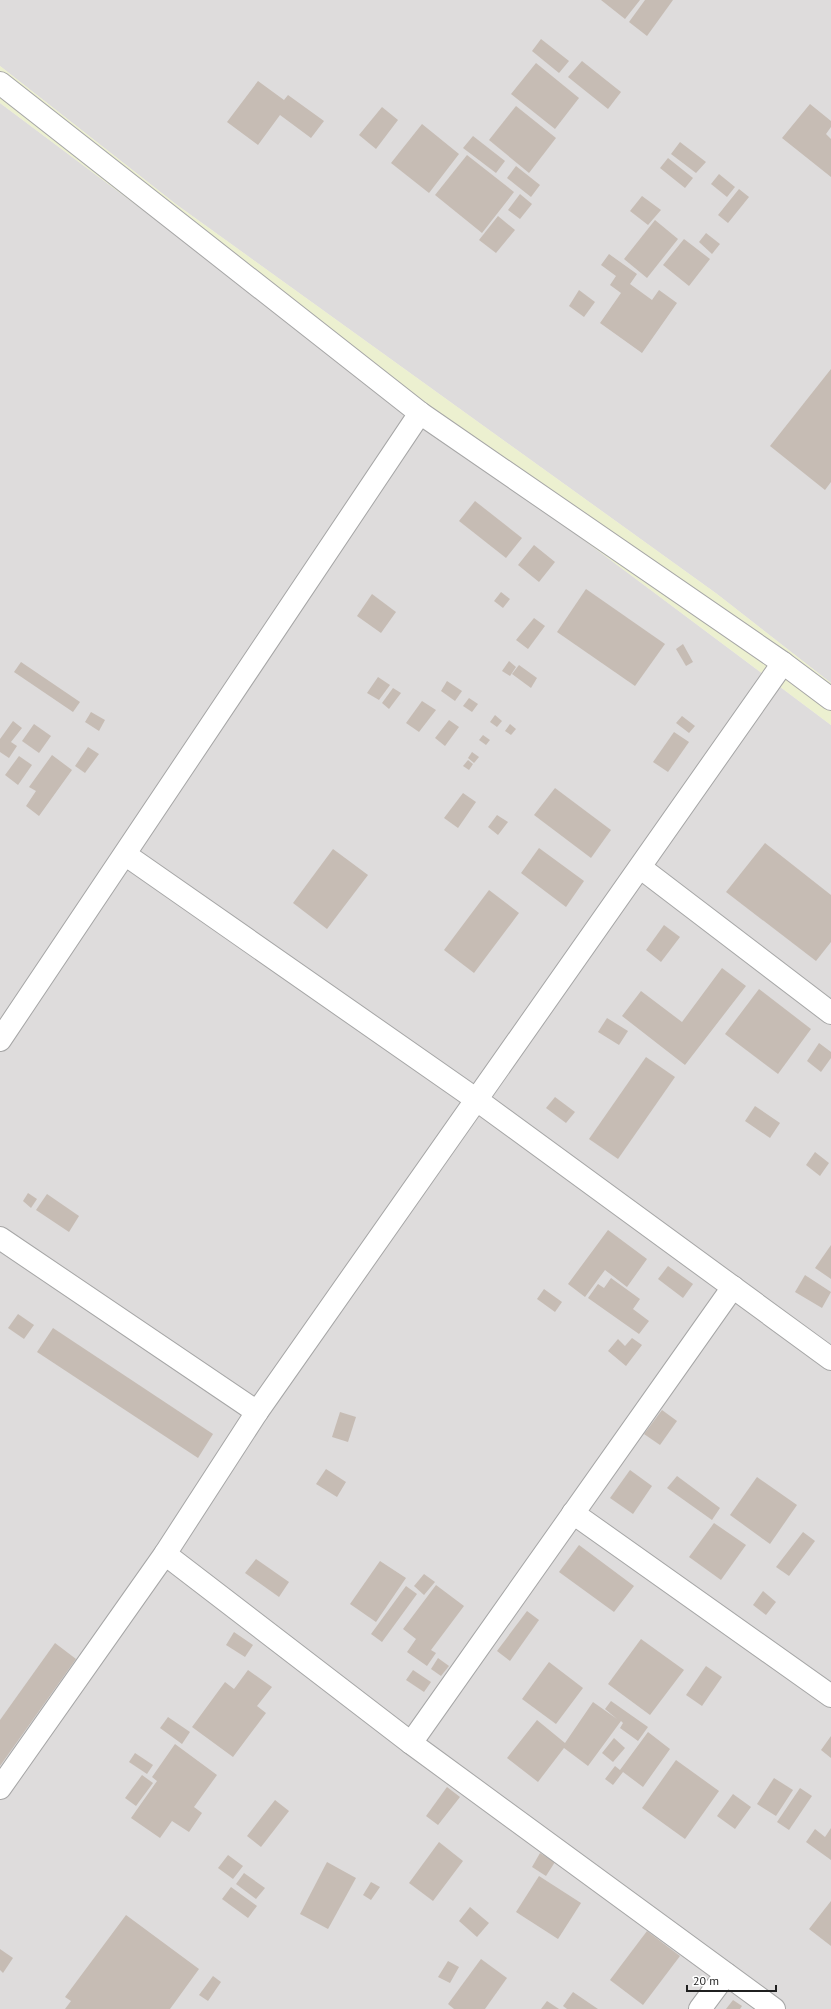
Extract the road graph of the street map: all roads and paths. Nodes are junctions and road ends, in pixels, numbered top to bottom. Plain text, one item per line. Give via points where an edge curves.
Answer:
1 (0, 83) edge
2 (420, 413) junction
3 (783, 663) junction
4 (831, 700) edge
5 (126, 855) junction
6 (641, 868) junction
7 (831, 1013) edge
8 (0, 1040) edge
9 (477, 1100) junction
10 (0, 1238) edge
11 (733, 1287) junction
12 (831, 1359) edge
13 (257, 1412) junction
14 (573, 1513) junction
15 (165, 1554) junction
16 (831, 1696) edge
17 (411, 1743) junction
18 (0, 1788) edge
19 (726, 1974) junction
20 (700, 2009) edge
21 (774, 2009) edge

1 - 2 street
2 - 3 street
2 - 5 street
3 - 4 street
3 - 6 street
5 - 8 street
5 - 9 street
6 - 7 street
6 - 9 street
9 - 11 street
9 - 13 street
10 - 13 street
11 - 12 street
11 - 14 street
13 - 15 street
14 - 16 street
14 - 17 street
15 - 17 street
15 - 18 street
17 - 19 street
19 - 20 street
19 - 21 street

